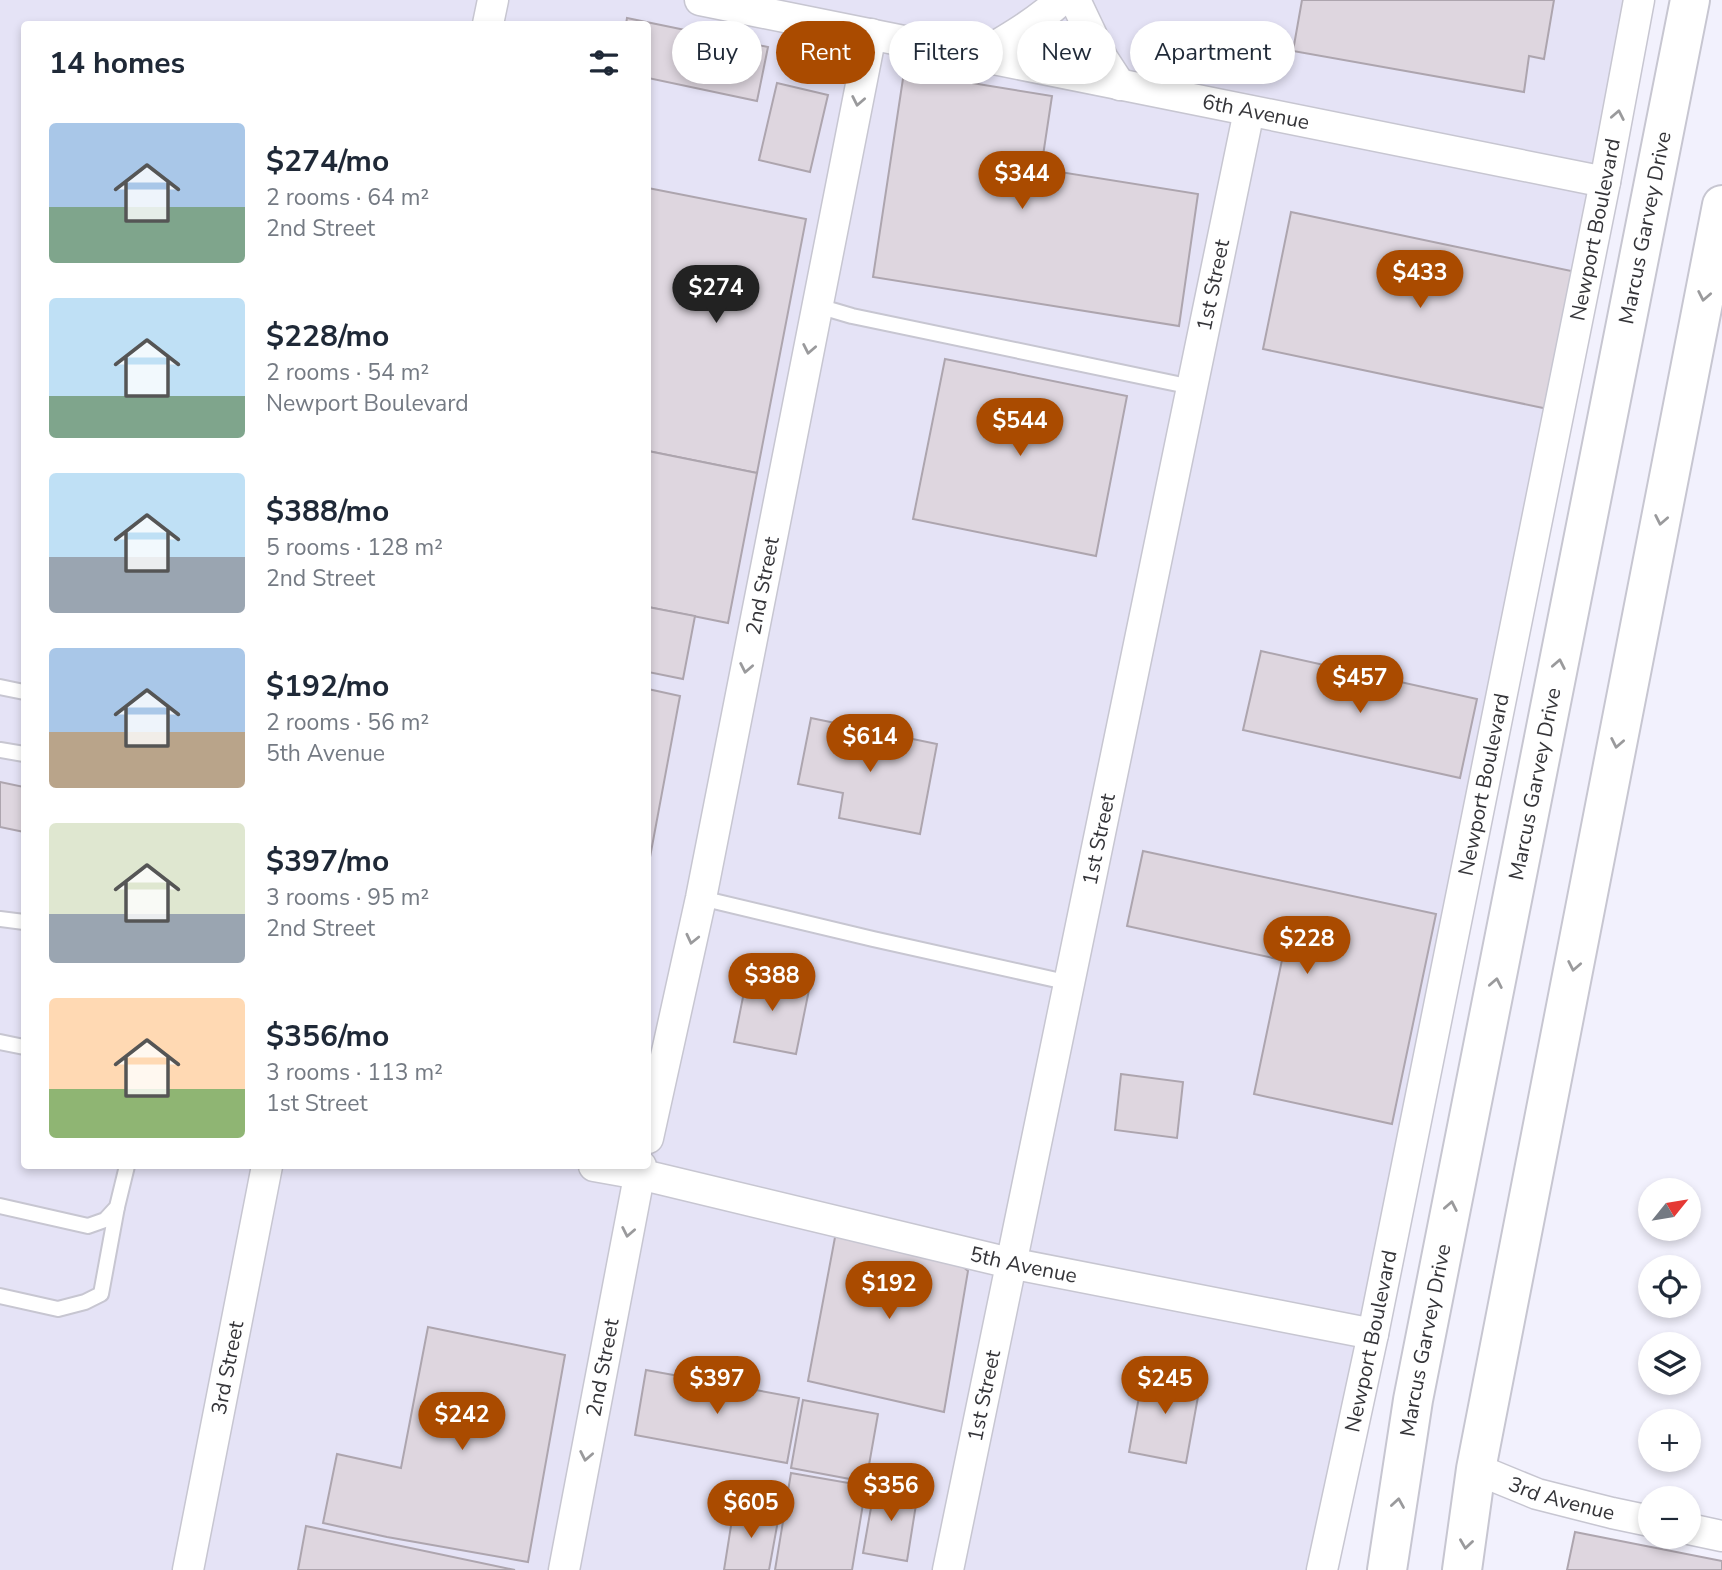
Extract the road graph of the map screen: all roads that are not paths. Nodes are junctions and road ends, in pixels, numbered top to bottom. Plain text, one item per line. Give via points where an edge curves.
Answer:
1 (493, 0) edge
2 (700, 0) edge
3 (1061, 0) edge
4 (1075, 0) edge
5 (1639, 0) edge
6 (1690, 0) edge
7 (489, 21) edge
8 (806, 21) edge
9 (1003, 42) edge
10 (1003, 61) edge
11 (861, 84) edge
12 (1120, 85) junction
13 (1249, 111) junction
14 (1605, 183) junction
15 (1722, 205) edge
16 (818, 306) junction
17 (1192, 387) junction
18 (0, 687) edge
19 (21, 691) edge
20 (0, 750) edge
21 (21, 754) edge
22 (701, 898) junction
23 (0, 919) edge
24 (21, 922) edge
25 (1070, 983) junction
26 (0, 1042) edge
27 (21, 1046) edge
28 (651, 1124) edge
29 (126, 1169) edge
30 (266, 1169) edge
31 (640, 1170) edge
32 (0, 1206) edge
33 (117, 1208) junction
34 (1010, 1263) junction
35 (0, 1296) edge
36 (1373, 1334) junction
37 (1476, 1469) junction
38 (1638, 1518) edge
39 (1701, 1532) edge
40 (1722, 1536) edge
41 (188, 1570) edge
42 (564, 1570) edge
43 (948, 1570) edge
44 (1322, 1570) edge
45 (1387, 1570) edge
46 (1462, 1570) edge

1 - 7 street
2 - 8 street, 6th Avenue
3 - 9 street via 1045,16
4 - 12 street
14 -> 5 street, Newport Boulevard
45 -> 6 highway, Marcus Garvey Drive via 1416,1387
10 - 12 street, 6th Avenue
11 -> 16 street, 2nd Street
12 - 13 street, 6th Avenue
13 - 14 street, 6th Avenue
13 - 17 street, 1st Street
14 - 36 street, Newport Boulevard
15 -> 37 highway
16 - 17 lane
16 -> 22 street, 2nd Street
17 - 25 street, 1st Street
18 - 19 lane
20 - 21 lane
22 - 25 lane
22 -> 28 street, 2nd Street
23 - 24 lane
25 - 34 street, 1st Street
26 - 27 lane
29 - 33 lane
30 - 41 street, 3rd Street
31 - 34 street, 5th Avenue
31 -> 42 street, 2nd Street
32 - 33 lane via 88,1226 105,1220
33 - 35 lane via 101,1294 58,1309
34 - 36 street, 5th Avenue
34 - 43 street, 1st Street
36 - 44 street, Newport Boulevard
37 - 38 street, 3rd Avenue via 1536,1494
37 -> 46 highway
39 - 40 street

